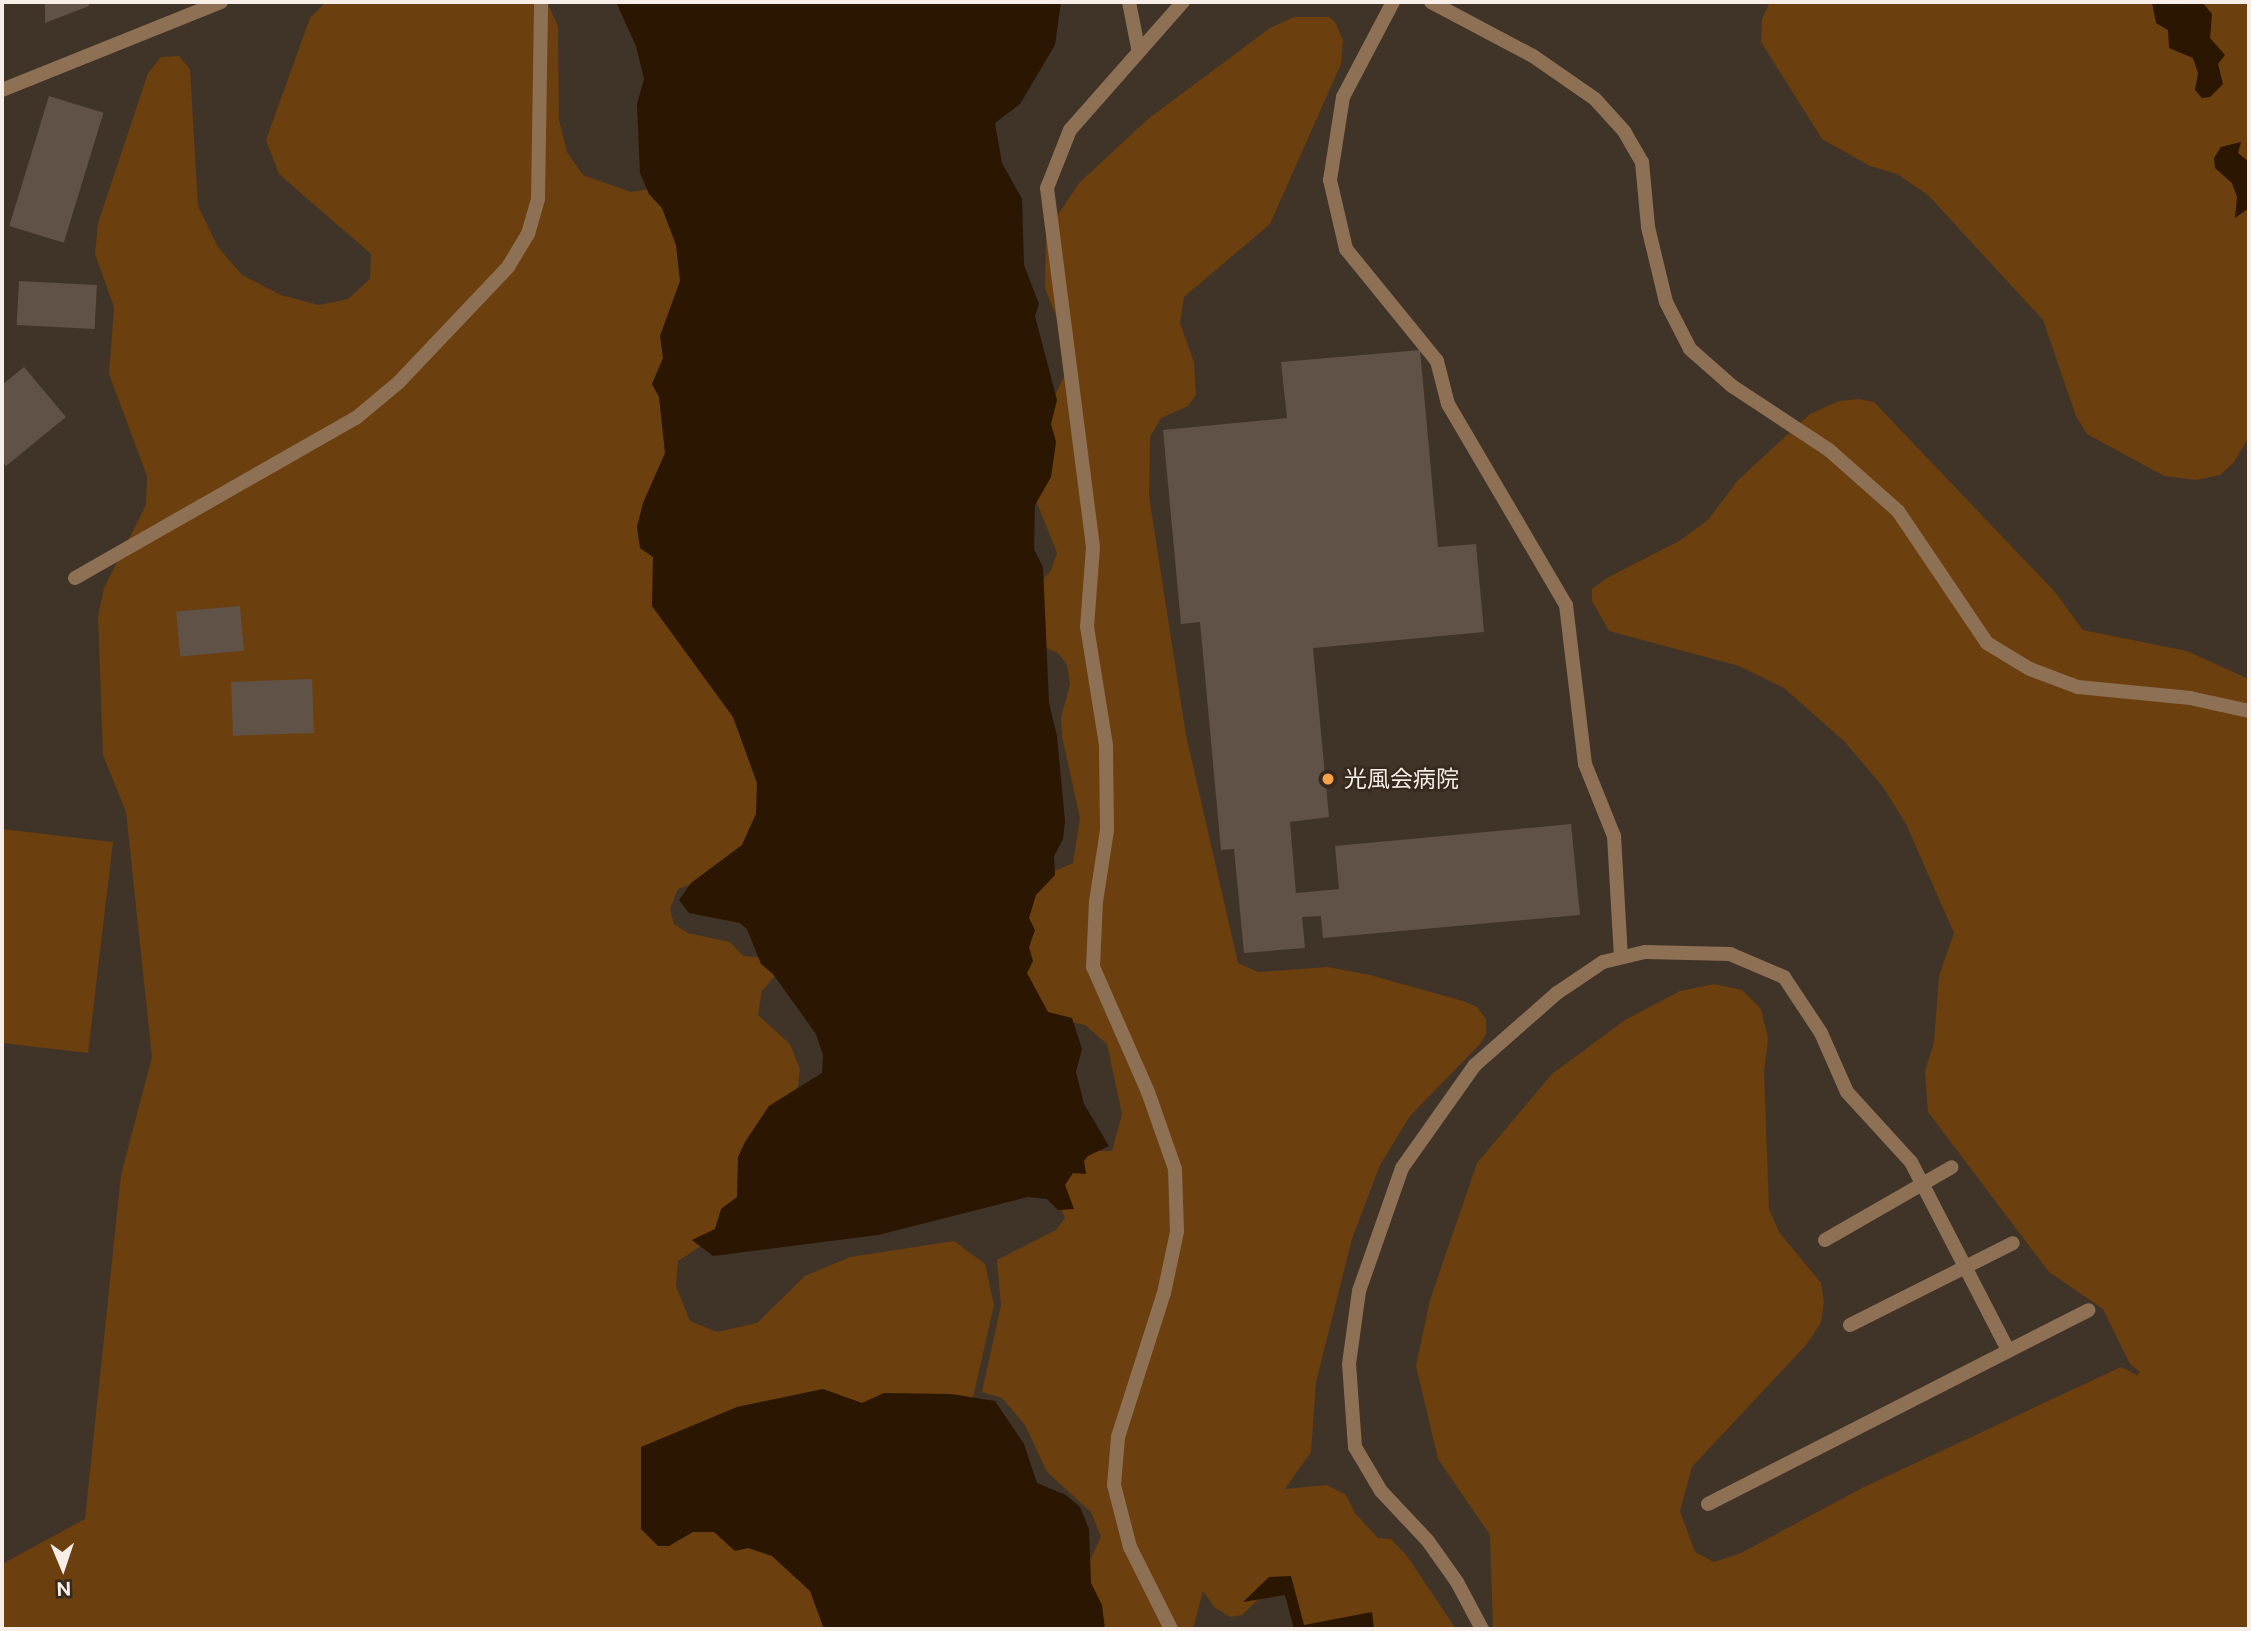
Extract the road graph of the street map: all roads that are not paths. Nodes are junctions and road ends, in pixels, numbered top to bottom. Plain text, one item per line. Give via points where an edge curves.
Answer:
1 (221, 2) edge
2 (541, 2) edge
3 (1129, 2) edge
4 (1183, 2) edge
5 (1393, 2) edge
6 (1432, 2) edge
7 (1138, 48) junction
8 (2, 90) edge
9 (75, 578) dead end
10 (2249, 711) edge
11 (1621, 957) junction
12 (1952, 1167) dead end
13 (1922, 1185) junction
14 (1825, 1240) dead end
15 (2013, 1243) dead end
16 (1965, 1267) junction
17 (2088, 1310) dead end
18 (1850, 1325) dead end
19 (2007, 1348) junction
20 (1708, 1504) dead end
21 (1171, 1629) edge
22 (1482, 1629) edge

1 - 8 street
2 - 9 street via 538,199 528,234 508,267 399,383 356,418
3 - 7 street
4 - 7 street
5 - 11 street via 1343,97 1330,180 1346,249 1437,361 1448,404 1566,605 1585,764 1614,836
6 - 10 street via 1533,56 1595,99 1625,131 1642,162 1648,227 1666,302 1690,349 1732,386 1829,450 1898,511 1987,643 2031,669 2078,687 2190,698
7 - 21 street via 1070,130 1047,188 1093,547 1087,626 1106,745 1107,830 1096,902 1093,967 1148,1092 1175,1169 1177,1232 1164,1293 1118,1437 1114,1485 1130,1547
11 - 13 street via 1682,950 1730,954 1784,977 1821,1033 1847,1092 1911,1163
11 - 22 street via 1603,962 1557,992 1475,1065 1402,1168 1359,1291 1349,1364 1354,1447 1381,1491 1427,1541 1457,1583
12 - 13 street
13 - 14 street
13 - 16 street
15 - 16 street
16 - 18 street
16 - 19 street
17 - 19 street
19 - 20 street

